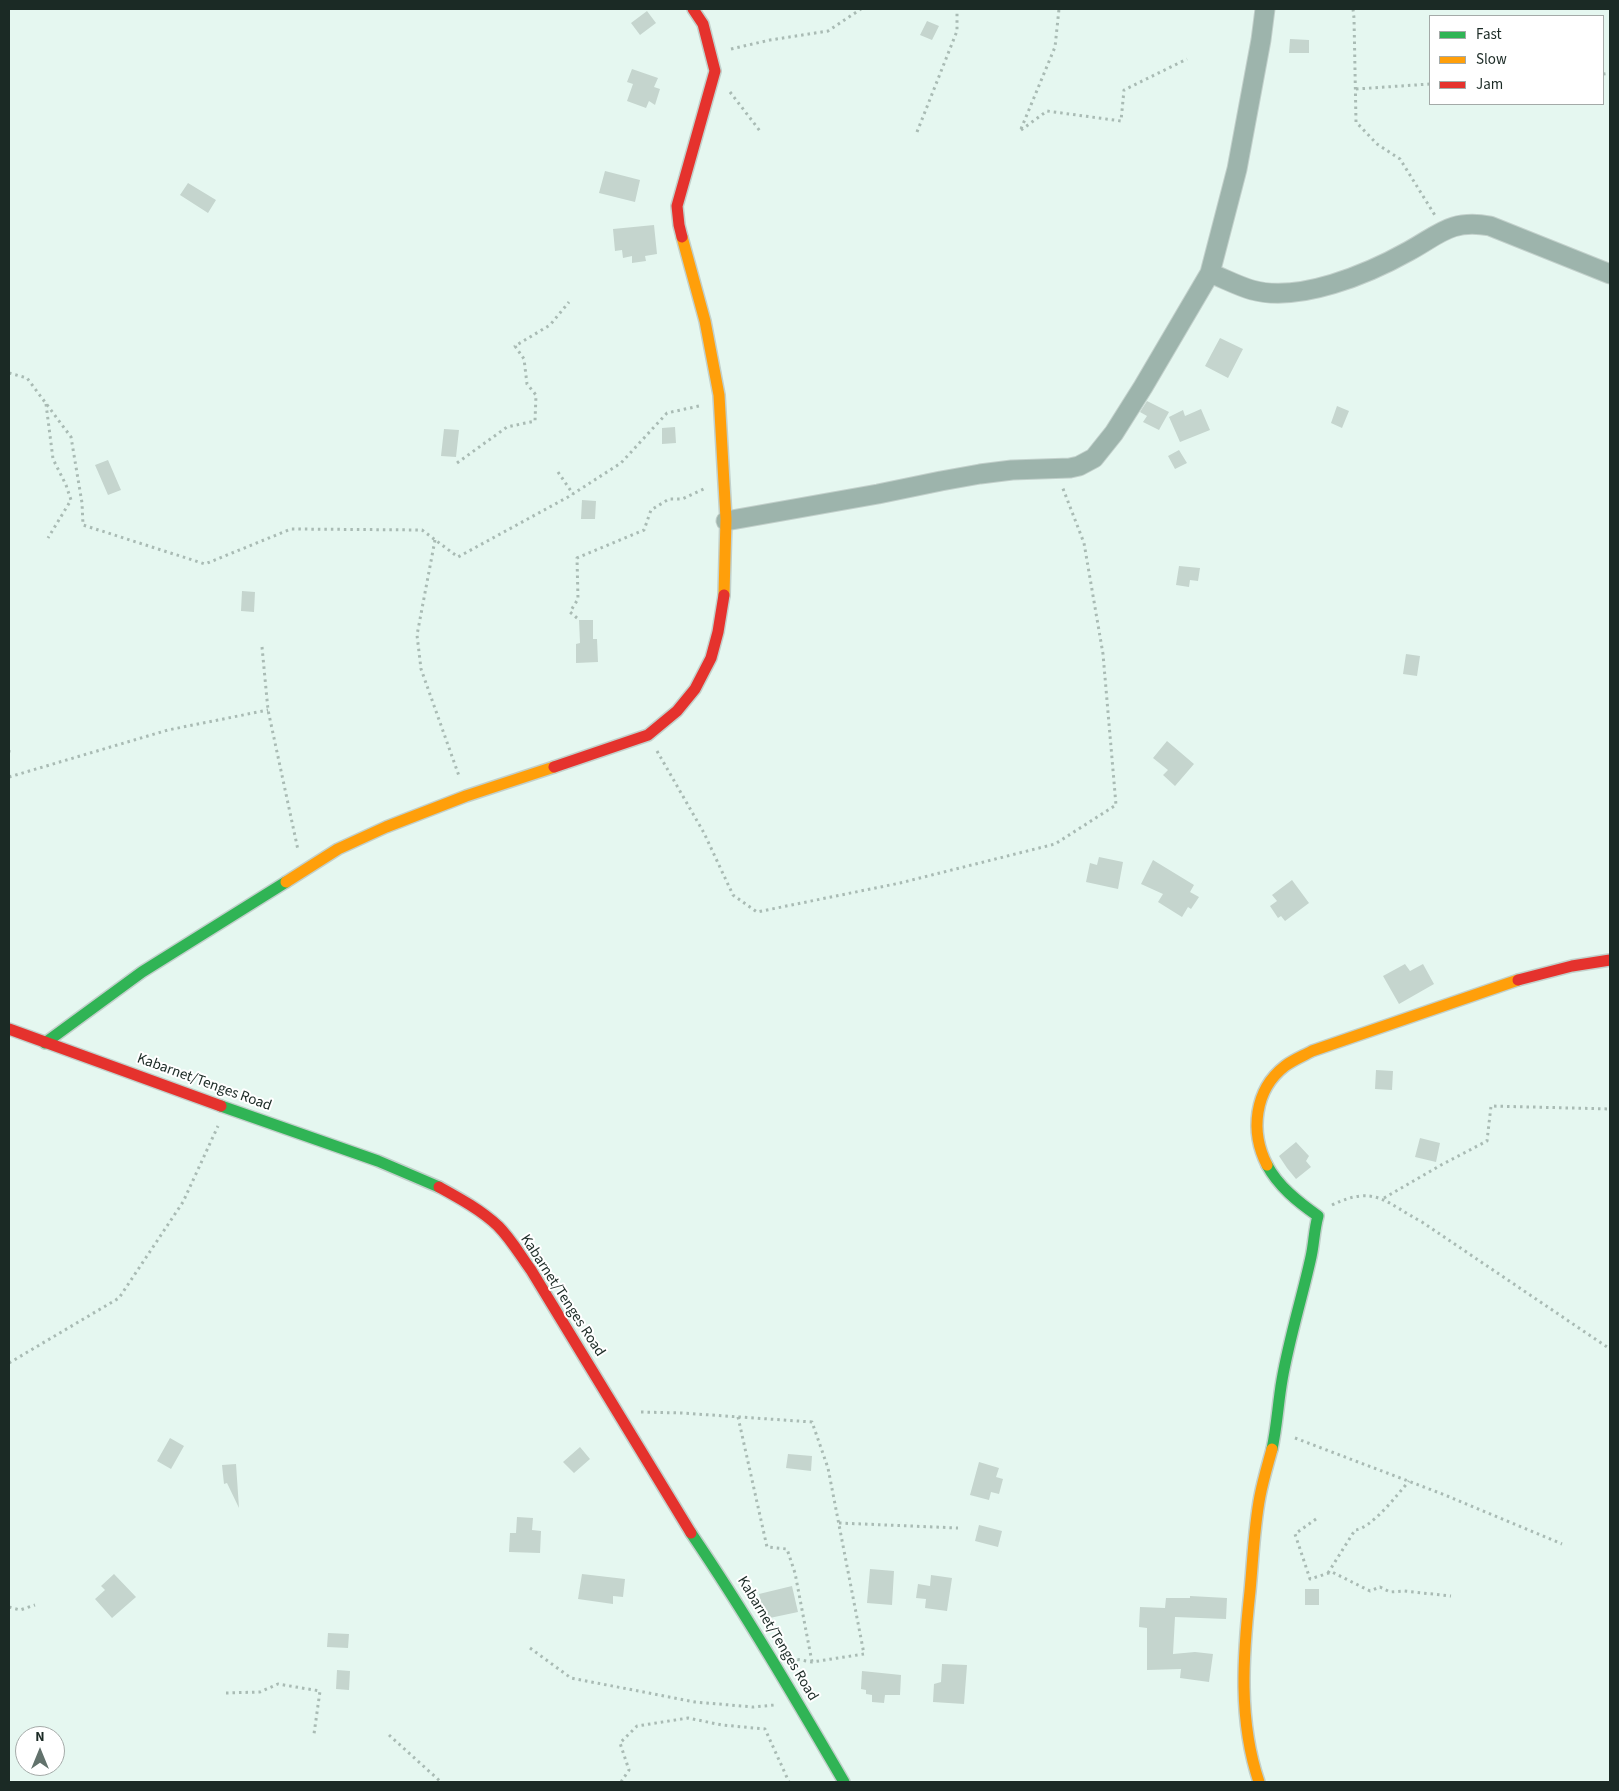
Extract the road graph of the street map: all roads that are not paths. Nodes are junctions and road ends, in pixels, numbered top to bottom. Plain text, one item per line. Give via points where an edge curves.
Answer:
1 (693, 9) edge
2 (1265, 9) edge
3 (1210, 273) junction
4 (1610, 274) edge
5 (726, 521) junction
6 (1610, 960) edge
7 (9, 1029) edge
8 (45, 1043) junction
9 (844, 1782) edge
10 (1259, 1782) edge

1 - 5 street via 703,24 715,70 677,206 712,352 720,401
2 - 3 street via 1236,169
3 - 4 street via 1252,290 1272,293 1314,289 1354,277 1408,252 1444,230 1473,223 1490,226
3 - 5 street via 1104,446 1094,458 1079,466 970,476
5 - 8 street via 726,570 717,638 701,679 674,716 648,735 466,796 386,827 338,850 142,972
6 - 10 street via 1540,973 1312,1052 1290,1062 1276,1074 1261,1097 1256,1127 1262,1155 1286,1190 1318,1216 1282,1379 1276,1432 1260,1495 1245,1638 1246,1730
7 - 8 street, Kabarnet/Tenges Road
8 - 9 street, Kabarnet/Tenges Road via 432,1183 494,1223 531,1270 679,1515 770,1655

